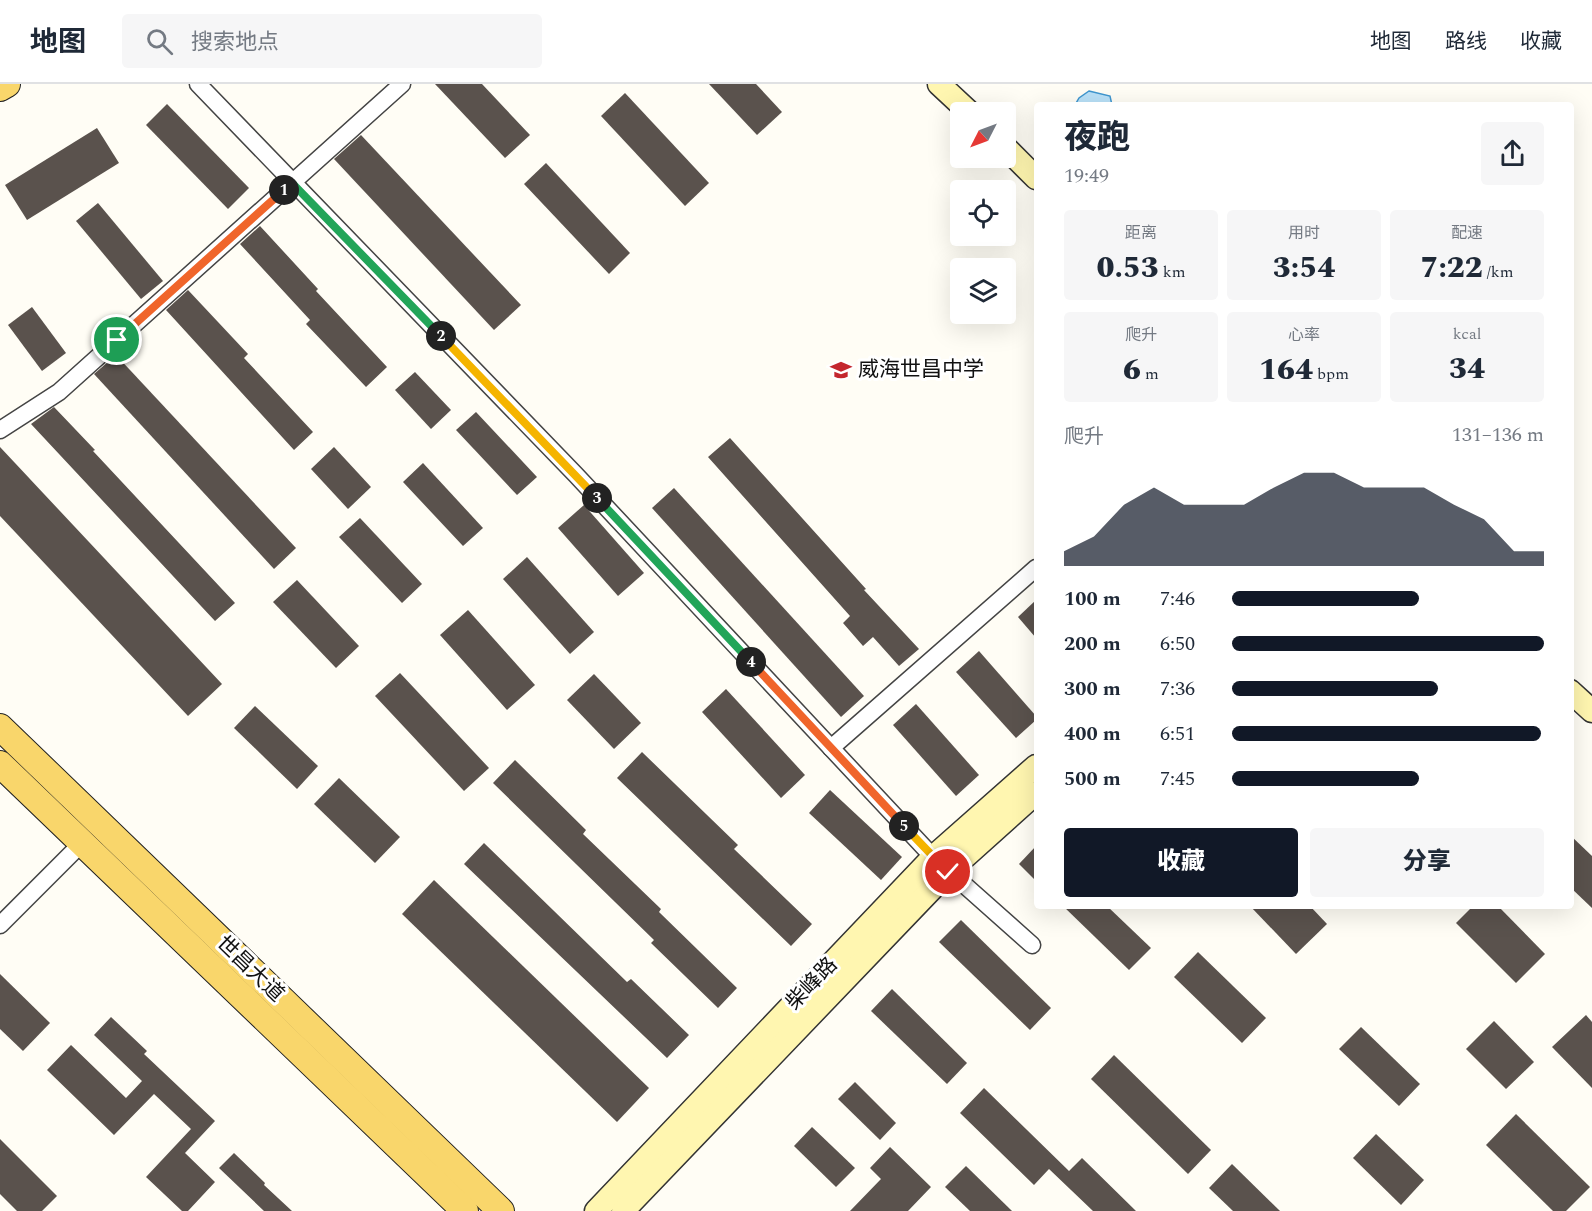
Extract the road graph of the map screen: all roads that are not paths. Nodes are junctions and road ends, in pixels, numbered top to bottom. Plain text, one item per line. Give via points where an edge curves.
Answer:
1 (7, 84) edge
2 (198, 84) edge
3 (402, 84) edge
4 (939, 84) edge
5 (0, 88) edge
6 (958, 102) edge
7 (1016, 158) edge
8 (1034, 176) edge
9 (292, 183) junction
10 (0, 430) edge
11 (1034, 570) edge
12 (1574, 695) edge
13 (1592, 711) edge
14 (0, 727) edge
15 (831, 748) junction
16 (0, 764) edge
17 (1034, 768) edge
18 (1034, 794) edge
19 (82, 843) junction
20 (941, 864) junction
21 (0, 925) edge
22 (1032, 945) dead end
23 (465, 1211) edge
24 (501, 1211) edge
25 (596, 1211) edge
26 (623, 1211) edge

1 - 5 main road
2 - 9 street
3 - 9 street
4 - 6 street
7 - 8 street
9 - 10 street via 59,392
9 - 15 street via 576,475
11 - 15 street
12 - 13 street
14 - 24 main road, 世昌大道
15 - 20 street
16 - 19 main road, 世昌大道
17 - 20 street, 柴峰路
18 - 20 street, 柴峰路
19 - 21 street
19 - 23 main road, 世昌大道
20 - 22 street
20 - 25 street, 柴峰路
20 - 26 street, 柴峰路

